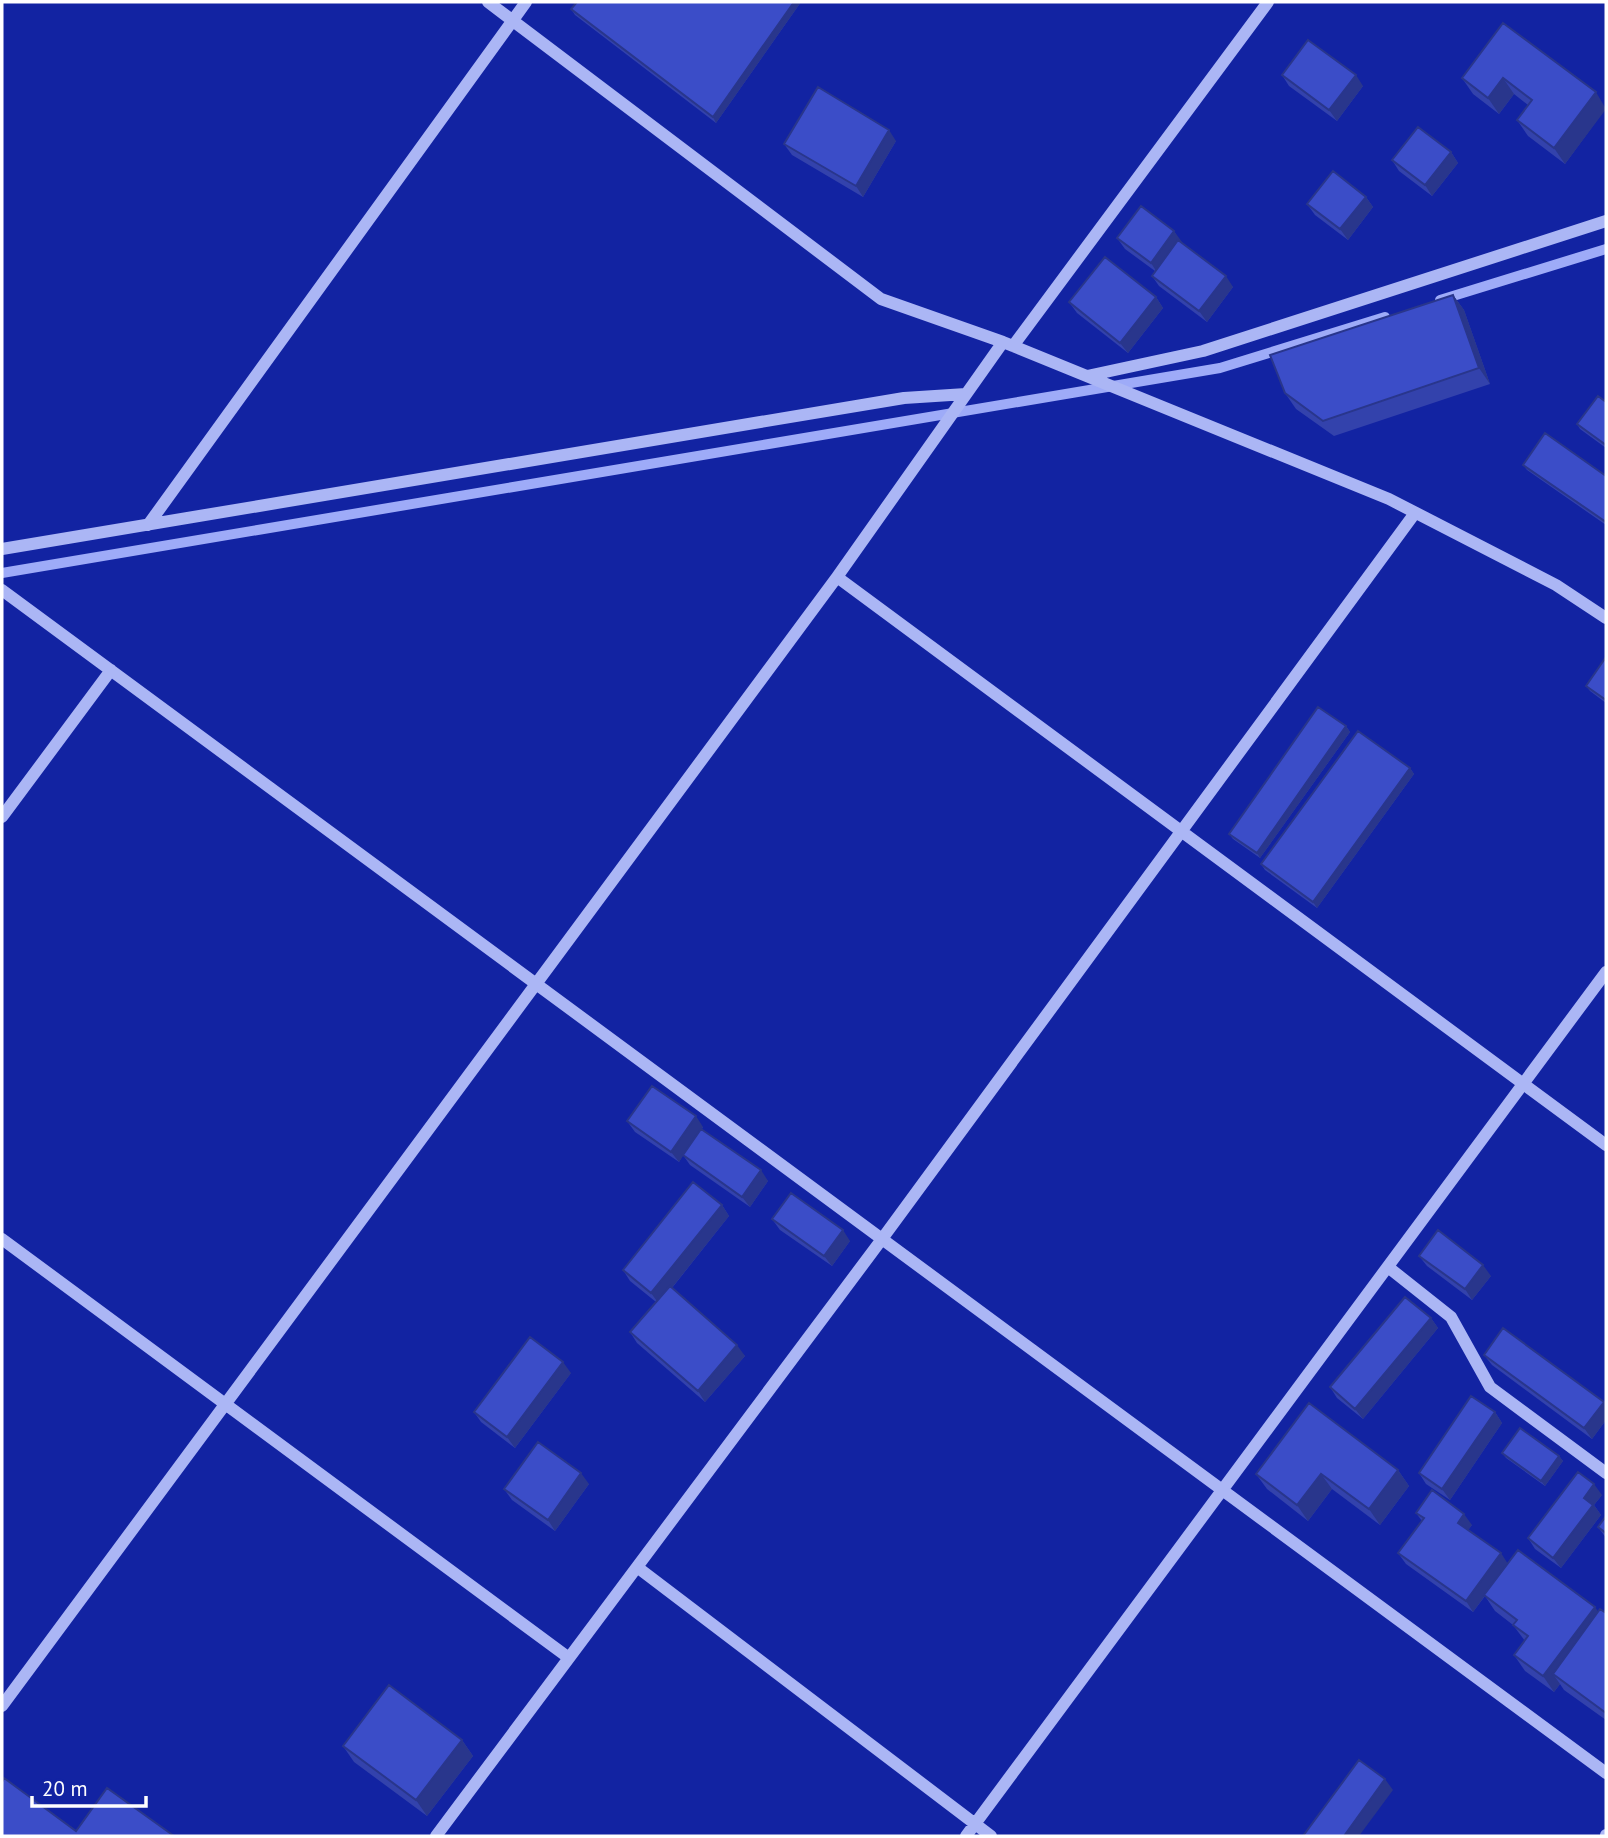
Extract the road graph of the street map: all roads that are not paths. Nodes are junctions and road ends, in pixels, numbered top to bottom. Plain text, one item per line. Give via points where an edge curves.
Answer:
1 (488, 2) edge
2 (526, 2) edge
3 (1268, 2) edge
4 (512, 20) junction
5 (1606, 220) edge
6 (1008, 344) junction
7 (1087, 376) junction
8 (965, 396) junction
9 (1415, 513) junction
10 (148, 525) junction
11 (2, 549) edge
12 (837, 577) junction
13 (2, 590) edge
14 (1606, 618) edge
15 (111, 670) junction
16 (2, 817) edge
17 (1181, 831) junction
18 (1606, 971) edge
19 (535, 984) junction
20 (1524, 1084) junction
21 (1606, 1145) edge
22 (2, 1239) edge
23 (882, 1239) junction
24 (1388, 1267) junction
25 (226, 1402) junction
26 (1606, 1473) edge
27 (1222, 1490) junction
28 (637, 1567) junction
29 (569, 1658) junction
30 (2, 1706) edge
31 (1606, 1773) edge
32 (975, 1824) junction
33 (436, 1836) edge
34 (966, 1836) edge
35 (991, 1836) edge

1 - 4 street
2 - 4 street
3 - 6 street
4 - 6 street via 881,299
4 - 10 street
5 - 7 street via 1203,351
6 - 7 street
6 - 8 street
7 - 9 street
8 - 10 street via 904,398
8 - 12 street
9 - 14 street via 1556,585
9 - 17 street
10 - 11 street
12 - 17 street
12 - 19 street
13 - 15 street
15 - 16 street
15 - 19 street
17 - 20 street
17 - 23 street
18 - 20 street
19 - 23 street
19 - 25 street
20 - 21 street
20 - 24 street
22 - 25 street
23 - 27 street
23 - 28 street
24 - 26 street via 1451,1317 1490,1387
24 - 27 street
25 - 29 street
25 - 30 street
27 - 31 street
27 - 32 street
28 - 29 street
28 - 32 street
29 - 33 street
32 - 34 street
32 - 35 street

